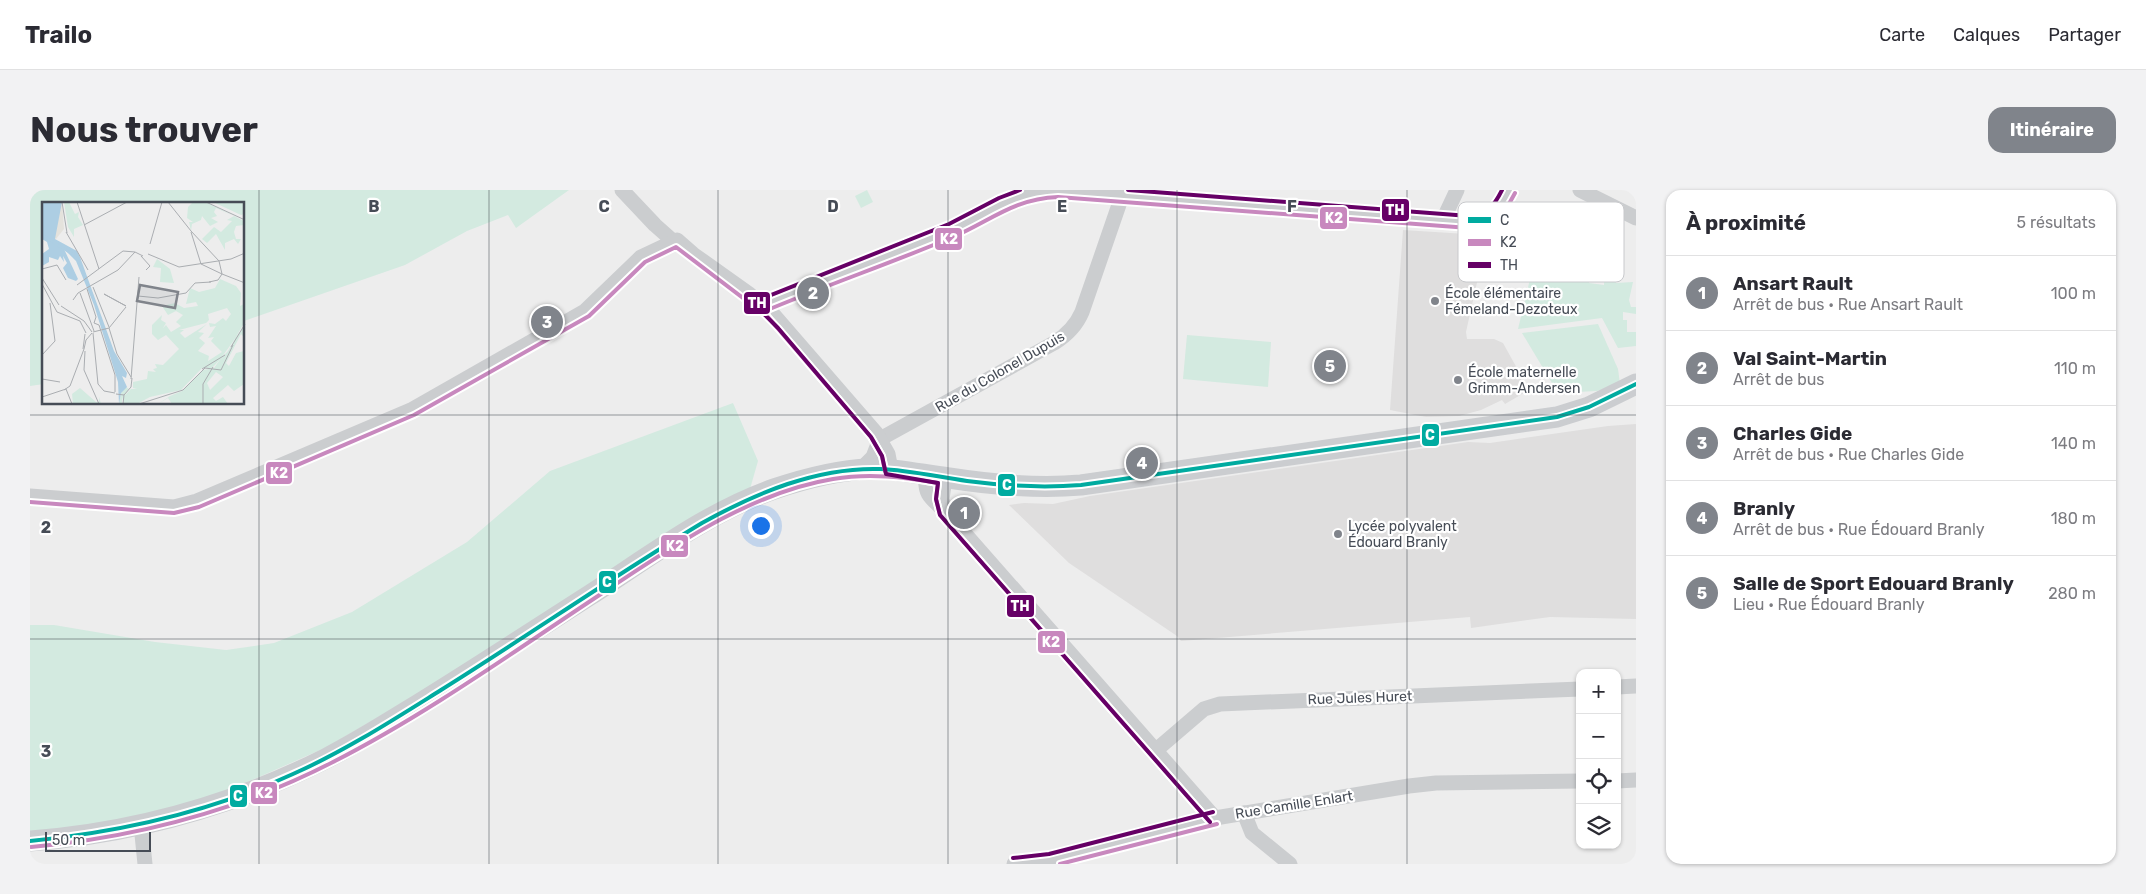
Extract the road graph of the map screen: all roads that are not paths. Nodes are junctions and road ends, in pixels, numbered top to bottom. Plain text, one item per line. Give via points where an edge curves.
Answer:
1 (622, 190) edge
2 (1457, 190) edge
3 (1509, 190) edge
4 (1580, 190) edge
5 (1122, 196) junction
6 (1503, 202) edge
7 (1604, 202) edge
8 (1624, 212) edge
9 (1636, 218) edge
10 (1443, 220) junction
11 (1458, 221) edge
12 (675, 241) junction
13 (763, 304) junction
14 (1636, 384) edge
15 (1636, 399) edge
16 (1567, 415) junction
17 (880, 439) junction
18 (860, 470) junction
19 (891, 470) junction
20 (936, 476) junction
21 (30, 496) edge
22 (1636, 686) edge
23 (1621, 687) edge
24 (1576, 689) edge
25 (1156, 750) junction
26 (1636, 780) edge
27 (1576, 781) edge
28 (1621, 781) edge
29 (1244, 813) junction
30 (1215, 818) junction
31 (141, 825) junction
32 (30, 840) edge
33 (145, 864) edge
34 (1014, 864) edge
35 (1290, 864) edge

1 - 12 street via 651,222
2 - 10 street
3 - 6 street
4 - 7 street
5 - 10 street
5 - 13 street via 1050,190 1026,193 954,229
5 - 17 street, Rue du Colonel Dupuis via 1082,312 1067,334
8 - 9 street
10 - 11 street
12 - 13 street
12 - 21 street via 638,260 585,311 411,410 197,502 174,507
13 - 17 street
14 - 16 street
15 - 16 street via 1604,409
16 - 20 street via 1064,487 1016,487
17 - 18 street via 873,457
17 - 19 street via 888,454
18 - 19 street
18 - 31 street via 797,482 736,505 336,753 243,795
19 - 20 street
20 - 25 street via 945,511
22 - 23 street
24 - 25 street, Rue Jules Huret via 1220,704 1204,709
25 - 30 street
26 - 28 street
27 - 29 street, Rue Camille Enlart via 1427,784
29 - 30 street, Rue Camille Enlart
29 - 35 street via 1252,833
30 - 34 street, Rue Camille Enlart via 1050,860
31 - 32 street
31 - 33 street

